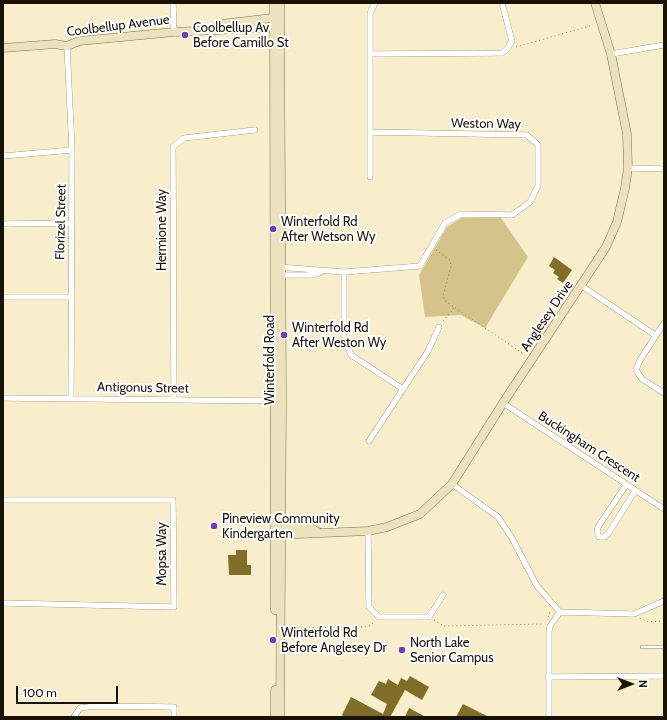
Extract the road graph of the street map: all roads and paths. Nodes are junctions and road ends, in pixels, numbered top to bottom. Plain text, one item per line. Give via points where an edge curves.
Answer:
1 (173, 3) edge
2 (274, 3) edge
3 (280, 3) edge
4 (375, 3) edge
5 (502, 3) edge
6 (595, 3) edge
7 (278, 17) junction
8 (602, 22) junction
9 (278, 27) junction
10 (212, 29) junction
11 (174, 32) junction
12 (510, 45) junction
13 (664, 45) edge
14 (68, 46) junction
15 (3, 48) edge
16 (371, 54) junction
17 (611, 54) junction
18 (255, 130) dead end
19 (371, 132) junction
20 (72, 150) junction
21 (3, 156) edge
22 (628, 168) junction
23 (664, 170) edge
24 (370, 177) dead end
25 (72, 223) junction
26 (3, 224) edge
27 (432, 248) junction
28 (278, 271) junction
29 (344, 272) junction
30 (582, 286) junction
31 (3, 297) edge
32 (71, 297) junction
33 (454, 308) junction
34 (664, 323) edge
35 (438, 327) joint
36 (655, 335) junction
37 (533, 358) junction
38 (403, 389) junction
39 (664, 393) edge
40 (3, 398) edge
41 (71, 398) junction
42 (174, 400) junction
43 (279, 401) junction
44 (503, 403) junction
45 (369, 441) dead end
46 (452, 484) junction
47 (626, 485) junction
48 (635, 491) junction
49 (3, 500) edge
50 (664, 509) edge
51 (278, 530) junction
52 (368, 531) junction
53 (443, 595) dead end
54 (664, 601) edge
55 (3, 603) edge
56 (560, 612) junction
57 (637, 613) junction
58 (429, 616) junction
59 (378, 617) junction
60 (548, 619) dead end
61 (664, 621) edge
62 (547, 624) dead end
63 (280, 628) junction
64 (642, 647) dead end
65 (664, 647) edge
66 (664, 676) edge
67 (548, 677) junction
68 (74, 717) edge
69 (174, 717) edge
70 (275, 717) edge
71 (280, 717) edge
72 (549, 717) edge

1 - 11 street
2 - 7 street, Winterfold Road
3 - 7 street, Winterfold Road
4 - 16 street via 370,13
5 - 12 street via 511,34
6 - 8 street, Anglesey Drive
7 - 9 street, Winterfold Road
7 - 10 street, Coolbellup Avenue via 222,24
8 - 12 path via 518,48
8 - 17 street, Anglesey Drive
9 - 10 street, Coolbellup Avenue
9 - 28 street, Winterfold Road
10 - 11 street, Coolbellup Avenue
11 - 14 street, Coolbellup Avenue via 79,41
12 - 16 street via 502,53 495,54
13 - 17 street
14 - 15 street, Coolbellup Avenue via 55,44
14 - 20 street, Florizel Street
16 - 19 street
17 - 22 street, Anglesey Drive via 627,134
18 - 42 street, Hermione Way via 184,138 173,147
19 - 24 street
19 - 27 street, Weston Way via 527,135 538,145 538,186 530,202 512,215 461,214 445,223
20 - 21 street
20 - 25 street, Florizel Street
22 - 23 street
22 - 30 street, Anglesey Drive via 617,222 606,247
25 - 26 street
25 - 32 street, Florizel Street
27 - 29 street, Weston Way via 420,266
27 - 33 path via 450,260 451,266 443,296
28 - 29 street, Weston Way via 314,269 321,272
28 - 43 street, Winterfold Road
29 - 38 street via 344,336 351,355
30 - 36 street
30 - 37 street, Anglesey Drive
31 - 32 street
32 - 41 street, Florizel Street
33 - 35 path
33 - 37 path
34 - 36 street
35 - 38 street via 428,351
36 - 39 street via 636,370 642,379
37 - 44 street, Anglesey Drive
38 - 45 street
40 - 41 street, Antigonus Street
41 - 42 street, Antigonus Street
42 - 43 street, Antigonus Street
43 - 51 street, Winterfold Road
44 - 46 street, Anglesey Drive
44 - 47 street, Buckingham Crescent
46 - 52 street, Anglesey Drive via 420,514 387,527
46 - 56 street via 498,517 537,586
47 - 48 street, Buckingham Crescent
47 - 48 street via 598,528 599,537 608,534
48 - 50 street, Buckingham Crescent
49 - 55 street, Mopsa Way via 173,500 174,607
51 - 52 street, Anglesey Drive via 309,527 318,532
51 - 63 street, Winterfold Road
51 - 70 street, Winterfold Road
52 - 59 street via 369,607
53 - 58 street
54 - 57 street
56 - 57 street
56 - 60 path via 549,613
56 - 67 street via 549,631
57 - 61 path via 642,620 648,622
58 - 59 street
58 - 62 path via 444,626
59 - 63 path via 369,626
63 - 71 street, Winterfold Road
64 - 65 lane
66 - 67 street
67 - 72 street
68 - 69 street via 80,708 95,706 174,708

